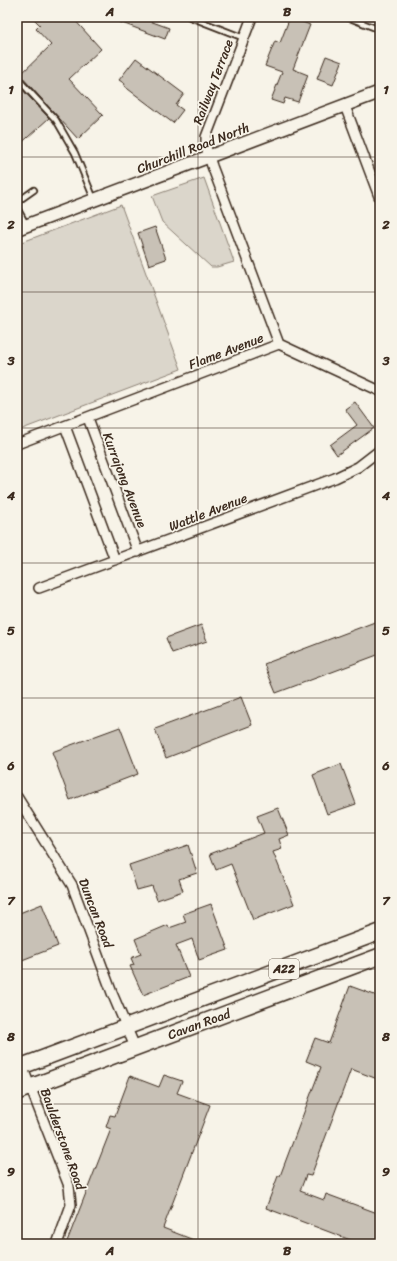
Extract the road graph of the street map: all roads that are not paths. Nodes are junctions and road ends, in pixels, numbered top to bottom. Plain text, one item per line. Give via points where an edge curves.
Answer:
1 (252, 17) edge
2 (347, 17) edge
3 (193, 18) edge
4 (380, 25) edge
5 (244, 38) junction
6 (17, 78) edge
7 (380, 92) edge
8 (345, 106) junction
9 (209, 156) junction
10 (34, 190) dead end
11 (380, 199) edge
12 (94, 200) junction
13 (17, 202) edge
14 (17, 208) edge
15 (22, 227) edge
16 (279, 344) junction
17 (380, 391) edge
18 (88, 418) junction
19 (65, 426) junction
20 (17, 444) edge
21 (380, 450) edge
22 (138, 552) junction
23 (115, 560) junction
24 (39, 588) dead end
25 (17, 797) edge
26 (380, 932) edge
27 (380, 956) edge
28 (126, 1027) junction
29 (135, 1047) junction
30 (19, 1067) edge
31 (24, 1089) edge
32 (57, 1244) edge

1 - 5 street, Railway Terrace
2 - 4 lane via 378,29
3 - 5 lane
5 - 9 street, Railway Terrace via 206,137
6 - 12 lane via 56,120 75,153
7 - 8 street, Churchill Road North
8 - 9 street, Churchill Road North
8 - 11 street
9 - 12 street, Churchill Road North
9 - 16 street, Flame Avenue
10 - 13 lane
12 - 15 street, Churchill Road North
14 - 15 lane
16 - 17 street
16 - 18 street, Flame Avenue
18 - 19 street, Flame Avenue
18 - 22 street, Kurrajong Avenue
19 - 20 street, Flame Avenue
19 - 23 street
21 - 22 street, Wattle Avenue via 358,467 335,478
22 - 23 street, Wattle Avenue
23 - 24 street, Wattle Avenue
25 - 28 street, Duncan Road via 72,885
26 - 28 main road, Cavan Road / A22
27 - 29 main road, Cavan Road / A22
28 - 29 street, Duncan Road
28 - 30 main road, Cavan Road / A22
29 - 31 main road, Cavan Road / A22
30 - 31 street, Baulderstone Road
31 - 32 street, Baulderstone Road via 69,1186 71,1205

